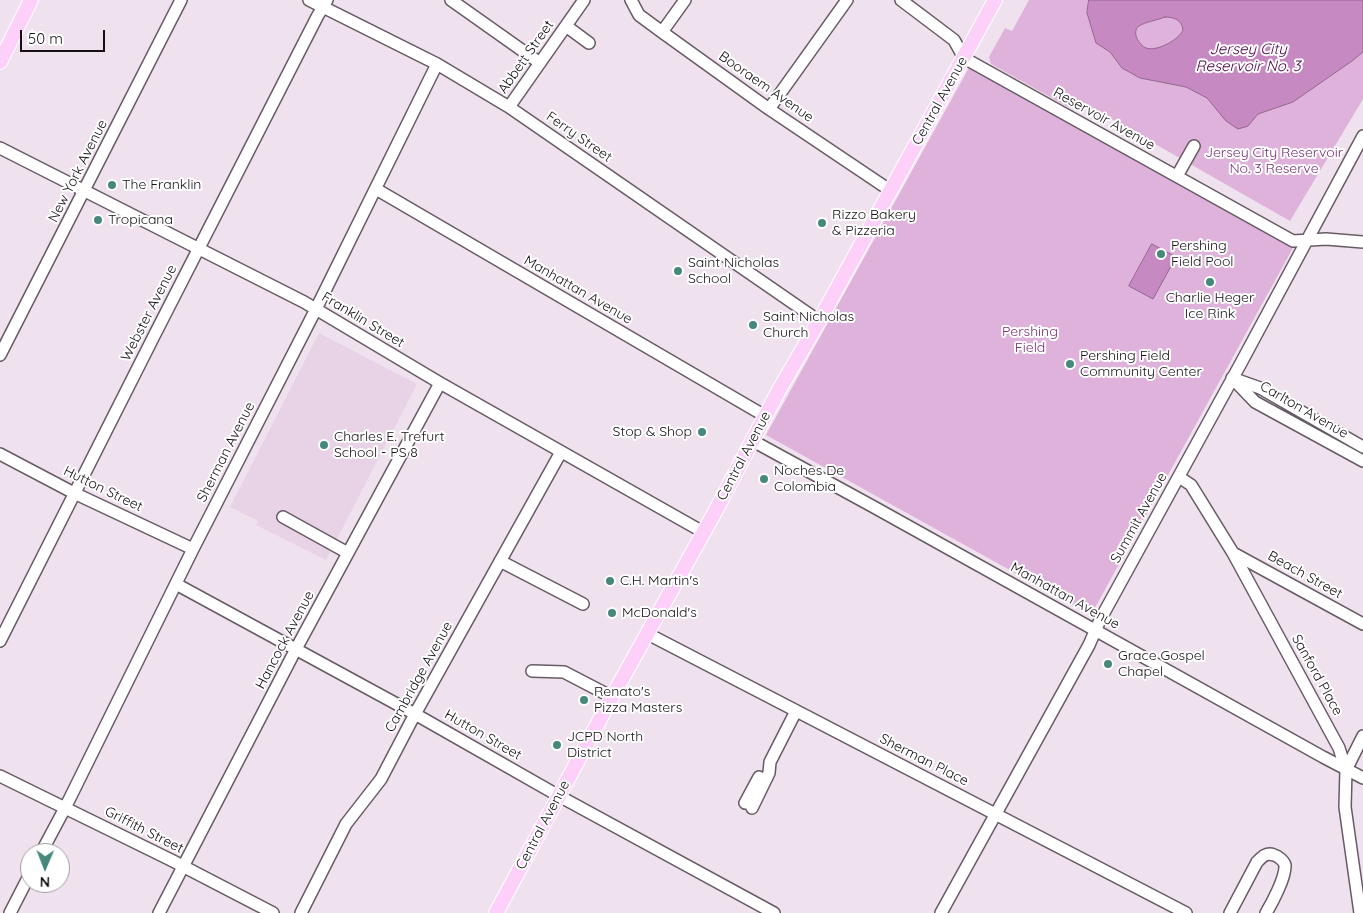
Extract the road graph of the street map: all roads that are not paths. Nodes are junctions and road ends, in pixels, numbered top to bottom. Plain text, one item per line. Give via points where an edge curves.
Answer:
1 (31, 0) edge
2 (181, 0) edge
3 (309, 0) edge
4 (451, 0) edge
5 (584, 0) edge
6 (631, 0) edge
7 (685, 0) edge
8 (847, 0) edge
9 (901, 0) edge
10 (995, 0) edge
11 (324, 4) edge
12 (566, 26) junction
13 (662, 32) junction
14 (589, 43) dead end
15 (964, 58) junction
16 (0, 62) edge
17 (540, 63) junction
18 (437, 64) junction
19 (509, 107) junction
20 (769, 109) junction
21 (1363, 136) edge
22 (1194, 146) dead end
23 (0, 148) edge
24 (1177, 176) junction
25 (376, 189) junction
26 (891, 190) junction
27 (84, 191) junction
28 (1308, 240) junction
29 (1363, 242) edge
30 (199, 248) junction
31 (316, 309) junction
32 (819, 321) junction
33 (0, 355) edge
34 (1232, 378) junction
35 (440, 383) junction
36 (765, 416) junction
37 (753, 441) junction
38 (1363, 447) edge
39 (561, 452) junction
40 (0, 454) edge
41 (1363, 461) edge
42 (1179, 477) junction
43 (74, 493) junction
44 (283, 517) dead end
45 (703, 532) junction
46 (193, 549) junction
47 (348, 553) junction
48 (1233, 553) junction
49 (500, 561) junction
50 (176, 584) junction
51 (583, 604) dead end
52 (1363, 624) edge
53 (1095, 631) junction
54 (648, 634) junction
55 (0, 641) edge
56 (296, 649) junction
57 (532, 671) dead end
58 (612, 697) junction
59 (796, 712) junction
60 (415, 714) junction
61 (1363, 736) edge
62 (1346, 770) junction
63 (0, 776) edge
64 (1363, 778) edge
65 (559, 796) junction
66 (748, 805) dead end
67 (65, 808) junction
68 (995, 814) junction
69 (46, 843) edge
70 (182, 867) junction
71 (20, 893) edge
72 (10, 913) edge
73 (159, 913) edge
74 (274, 913) edge
75 (301, 913) edge
76 (496, 913) edge
77 (774, 913) edge
78 (941, 913) edge
79 (1186, 913) edge
80 (1230, 913) edge
81 (1266, 913) edge
82 (1360, 913) edge

1 - 16 main road
2 - 27 street, New York Avenue
3 - 11 street, Ferry Street
4 - 17 street
5 - 12 street, Abbett Street
6 - 13 street, Booraem Avenue via 639,15
7 - 13 street
8 - 20 street
9 - 15 street, Reservoir Avenue via 954,40
10 - 15 main road, Central Avenue
11 - 18 street, Ferry Street
11 - 30 street, Webster Avenue
12 - 14 street
12 - 17 street, Abbett Street
13 - 20 street, Booraem Avenue
15 - 24 street, Reservoir Avenue
15 - 26 main road, Central Avenue
17 - 19 street, Abbett Street
18 - 19 street, Ferry Street
18 - 25 street, Sherman Avenue
19 - 32 street, Ferry Street
20 - 26 street, Booraem Avenue
21 - 28 street, Summit Avenue
22 - 24 street
23 - 27 street, Franklin Street
24 - 28 street, Reservoir Avenue via 1293,241
25 - 31 street, Sherman Avenue
25 - 36 street, Manhattan Avenue
26 - 32 main road, Central Avenue
27 - 30 street, Franklin Street
27 - 33 street, New York Avenue
28 - 29 street, Reservoir Avenue
28 - 34 street, Summit Avenue
30 - 31 street, Franklin Street
30 - 43 street, Webster Avenue
31 - 35 street, Franklin Street
31 - 46 street, Sherman Avenue
32 - 36 main road, Central Avenue
34 - 38 street, Carlton Avenue via 1260,388
34 - 41 street, Carlton Avenue via 1255,402
34 - 42 street, Summit Avenue
35 - 39 street, Franklin Street
35 - 47 street, Hancock Avenue
36 - 37 main road, Central Avenue
37 - 45 main road, Central Avenue
37 - 53 street, Manhattan Avenue
39 - 45 street, Franklin Street
39 - 49 street, Cambridge Avenue
40 - 43 street, Hutton Street
42 - 48 street, Sanford Place via 1191,485
42 - 53 street, Summit Avenue
43 - 46 street, Hutton Street
43 - 55 street, Webster Avenue
44 - 47 street
45 - 54 main road, Central Avenue
46 - 50 street, Sherman Avenue
47 - 56 street, Hancock Avenue
48 - 52 street, Beach Street
48 - 62 street, Sanford Place via 1339,748
49 - 51 street
49 - 60 street, Cambridge Avenue
50 - 56 street, Hutton Street
50 - 67 street, Sherman Avenue
53 - 62 street, Manhattan Avenue
53 - 68 street, Summit Avenue
54 - 58 main road, Central Avenue
54 - 59 street, Sherman Place
56 - 60 street, Hutton Street
56 - 70 street, Hancock Avenue
57 - 58 street via 564,672
58 - 65 main road, Central Avenue
59 - 66 street via 770,762 769,773
59 - 68 street, Sherman Place
60 - 65 street, Hutton Street
60 - 75 street, Cambridge Avenue via 381,779 346,824
61 - 62 street
62 - 64 street, Manhattan Avenue
62 - 82 street, Sanford Place via 1345,807
63 - 67 street, Griffith Street
65 - 76 main road, Central Avenue
65 - 77 street, Hutton Street
67 - 69 street, Sherman Avenue
67 - 70 street, Griffith Street
68 - 78 street, Summit Avenue
68 - 79 street, Sherman Place
70 - 73 street, Hancock Avenue
70 - 74 street, Griffith Street
71 - 72 street
80 - 81 street via 1257,862 1267,854 1275,855 1285,865

